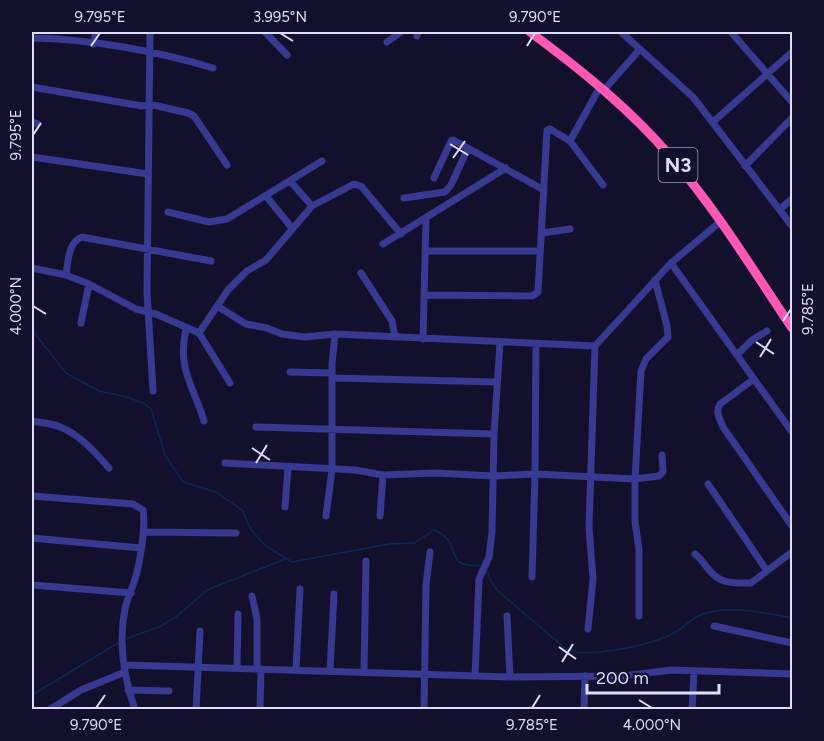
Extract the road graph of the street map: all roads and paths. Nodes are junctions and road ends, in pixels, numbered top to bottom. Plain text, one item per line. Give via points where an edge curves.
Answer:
1 (96, 32) edge
2 (150, 32) edge
3 (265, 32) edge
4 (401, 32) edge
5 (530, 32) edge
6 (621, 32) edge
7 (731, 32) edge
8 (32, 38) edge
9 (387, 42) dead end
10 (93, 44) junction
11 (640, 49) junction
12 (792, 52) edge
13 (148, 53) junction
14 (287, 55) dead end
15 (213, 68) dead end
16 (768, 74) junction
17 (32, 87) edge
18 (602, 89) junction
19 (792, 102) edge
20 (149, 104) junction
21 (792, 118) edge
22 (713, 122) junction
23 (570, 141) junction
24 (468, 148) junction
25 (32, 157) edge
26 (322, 161) dead end
27 (227, 165) dead end
28 (745, 166) junction
29 (506, 168) junction
30 (148, 174) junction
31 (434, 178) dead end
32 (290, 181) junction
33 (603, 185) dead end
34 (544, 190) junction
35 (266, 196) junction
36 (404, 198) dead end
37 (792, 199) edge
38 (312, 206) junction
39 (780, 209) junction
40 (168, 212) dead end
41 (426, 219) junction
42 (720, 222) junction
43 (792, 226) edge
44 (292, 228) junction
45 (570, 229) dead end
46 (542, 233) junction
47 (401, 234) junction
48 (383, 244) dead end
49 (147, 249) junction
50 (426, 251) junction
51 (540, 251) junction
52 (211, 261) dead end
53 (671, 263) junction
54 (32, 268) edge
55 (361, 273) dead end
56 (66, 275) junction
57 (655, 280) junction
58 (89, 284) junction
59 (424, 296) junction
60 (217, 306) junction
61 (147, 312) junction
62 (81, 323) dead end
63 (792, 328) edge
64 (186, 329) junction
65 (767, 331) dead end
66 (199, 333) junction
67 (335, 334) junction
68 (395, 337) junction
69 (423, 339) junction
70 (500, 343) junction
71 (536, 345) junction
72 (596, 346) junction
73 (737, 355) junction
74 (290, 372) dead end
75 (332, 375) junction
76 (754, 379) junction
77 (230, 382) dead end
78 (496, 382) junction
79 (153, 391) dead end
80 (32, 421) edge
81 (204, 421) dead end
82 (256, 427) dead end
83 (332, 430) junction
84 (792, 432) edge
85 (494, 434) junction
86 (662, 455) dead end
87 (225, 463) dead end
88 (288, 467) junction
89 (109, 468) dead end
90 (332, 470) junction
91 (535, 474) junction
92 (383, 475) junction
93 (493, 476) junction
94 (592, 476) junction
95 (635, 479) junction
96 (708, 484) dead end
97 (32, 496) edge
98 (285, 507) dead end
99 (326, 516) dead end
100 (380, 516) dead end
101 (792, 526) edge
102 (144, 532) junction
103 (236, 533) dead end
104 (32, 538) edge
105 (140, 548) junction
106 (430, 552) dead end
107 (792, 552) edge
108 (695, 554) dead end
109 (366, 561) dead end
110 (767, 571) junction
111 (532, 577) dead end
112 (32, 585) edge
113 (300, 588) dead end
114 (131, 593) junction
115 (334, 594) dead end
116 (252, 596) dead end
117 (238, 614) dead end
118 (507, 616) dead end
119 (639, 616) dead end
120 (714, 626) dead end
121 (588, 629) dead end
122 (200, 630) dead end
123 (792, 643) edge
124 (198, 667) junction
125 (237, 668) junction
126 (125, 669) junction
127 (259, 669) junction
128 (297, 670) junction
129 (330, 671) junction
130 (364, 672) junction
131 (694, 672) junction
132 (426, 674) junction
133 (792, 674) edge
134 (475, 676) junction
135 (585, 676) junction
136 (510, 677) junction
137 (128, 690) junction
138 (169, 691) dead end
139 (49, 710) edge
140 (135, 710) edge
141 (196, 710) edge
142 (260, 710) edge
143 (424, 710) edge
144 (584, 710) edge
145 (692, 710) edge

1 - 10 street
2 - 13 street
3 - 14 street
4 - 9 street
5 - 18 highway, N3
6 - 11 street
7 - 16 street
8 - 10 street
10 - 13 street
11 - 18 street
11 - 22 street via 693,97
12 - 16 street
13 - 15 street
13 - 20 street
16 - 19 street
16 - 22 street
17 - 20 street
18 - 23 street
18 - 42 highway, N3 via 670,155
20 - 27 street via 194,116
20 - 30 street
21 - 28 street
22 - 28 street
23 - 33 street
23 - 34 street via 550,129 546,131
24 - 29 street
24 - 31 street via 451,141
24 - 36 street via 445,192
25 - 30 street
26 - 32 street
28 - 39 street
29 - 34 street
29 - 41 street
30 - 49 street
32 - 35 street
32 - 38 street
34 - 46 street
35 - 40 street via 227,219 209,222
35 - 44 street
37 - 39 street
38 - 44 street
38 - 47 street via 359,184
39 - 43 street
41 - 47 street
41 - 50 street
42 - 53 street
42 - 63 highway, N3
44 - 60 street via 266,260 247,271
45 - 46 street
46 - 51 street
47 - 48 street
49 - 52 street
49 - 56 street via 82,237 73,244
49 - 61 street
50 - 51 street
50 - 59 street
51 - 59 street via 538,292 532,296
53 - 57 street
53 - 73 street
54 - 56 street
55 - 68 street via 392,321
56 - 58 street
57 - 72 street
57 - 95 street via 668,337 646,359 641,371
58 - 61 street
58 - 62 street
59 - 69 street
60 - 66 street
60 - 67 street via 246,324 282,334
61 - 64 street
61 - 79 street
64 - 66 street
64 - 81 street via 185,370
65 - 73 street
66 - 77 street
67 - 68 street
67 - 75 street
68 - 69 street
69 - 70 street
70 - 71 street
70 - 78 street
71 - 72 street
71 - 91 street
72 - 94 street
73 - 76 street
74 - 75 street
75 - 78 street
75 - 83 street
76 - 84 street
76 - 101 street via 720,404 718,415
78 - 85 street
80 - 89 street via 62,427
82 - 83 street
83 - 85 street
83 - 90 street
85 - 93 street
86 - 95 street via 664,466 660,476
87 - 88 street
88 - 90 street
88 - 98 street
90 - 92 street
90 - 99 street
91 - 93 street
91 - 94 street
91 - 111 street
92 - 93 street
92 - 100 street
93 - 134 street via 489,557 479,579
94 - 95 street
94 - 121 street via 589,527 593,579
95 - 119 street
96 - 110 street
97 - 102 street via 133,504 144,513
102 - 103 street
102 - 105 street
104 - 105 street
105 - 114 street
106 - 132 street
107 - 110 street
108 - 110 street via 713,574 726,581 750,583
109 - 130 street
112 - 114 street
113 - 128 street
114 - 126 street via 122,636
115 - 129 street
116 - 127 street
117 - 125 street
118 - 136 street
120 - 123 street
122 - 124 street
124 - 125 street
124 - 126 street
124 - 141 street
125 - 127 street
126 - 137 street
126 - 139 street
127 - 128 street
127 - 142 street
128 - 129 street
129 - 130 street
130 - 132 street
131 - 133 street
131 - 135 street
131 - 145 street
132 - 134 street
132 - 143 street
134 - 136 street
135 - 136 street
135 - 144 street
137 - 138 street
137 - 140 street

